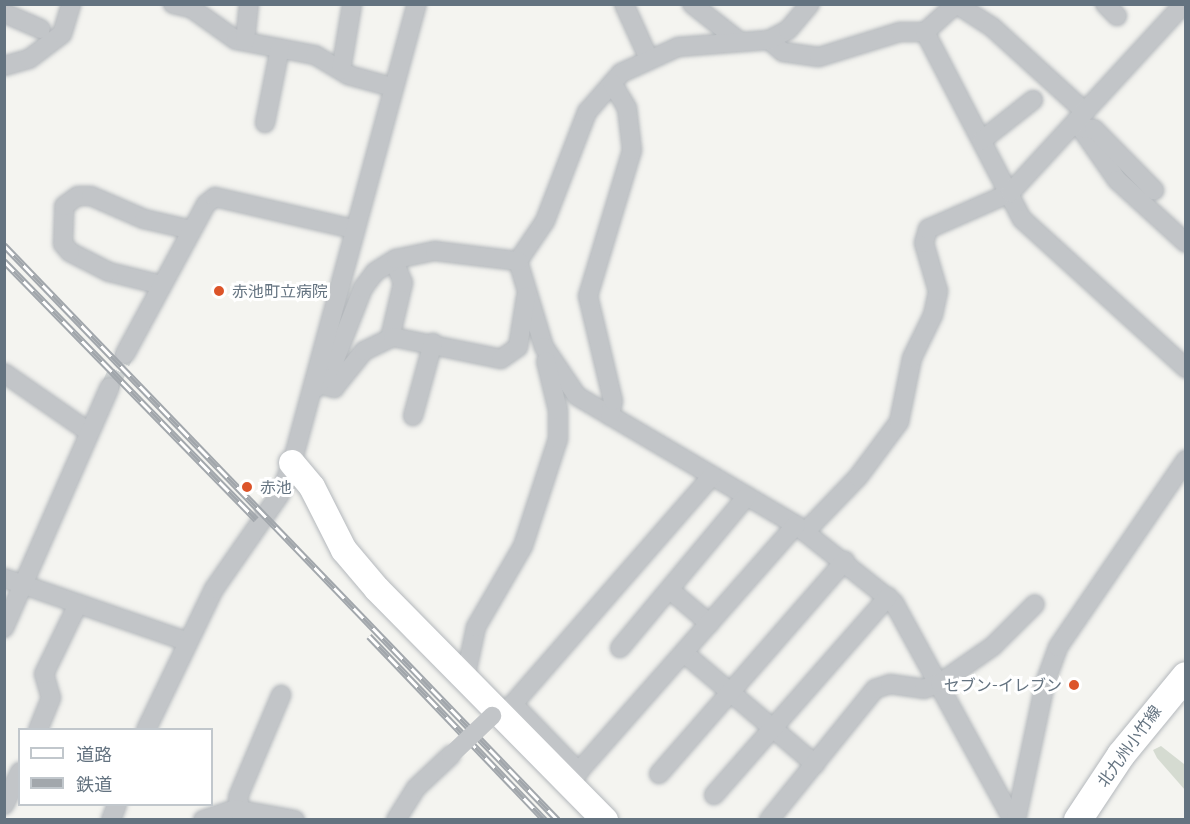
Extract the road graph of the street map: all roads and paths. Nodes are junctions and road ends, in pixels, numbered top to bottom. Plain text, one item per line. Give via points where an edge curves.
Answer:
1 (71, 4) edge
2 (173, 4) edge
3 (249, 4) edge
4 (352, 4) edge
5 (417, 4) edge
6 (624, 4) edge
7 (692, 4) edge
8 (810, 4) edge
9 (956, 4) edge
10 (1184, 4) edge
11 (4, 14) edge
12 (41, 29) dead end
13 (925, 32) junction
14 (769, 40) junction
15 (245, 41) junction
16 (739, 41) junction
17 (280, 48) junction
18 (649, 59) junction
19 (4, 66) edge
20 (340, 70) junction
21 (612, 83) junction
22 (392, 87) junction
23 (1033, 100) dead end
24 (1080, 121) junction
25 (265, 123) dead end
26 (982, 140) junction
27 (1154, 190) dead end
28 (1010, 193) junction
29 (354, 229) junction
30 (192, 230) junction
31 (1185, 243) edge
32 (394, 261) junction
33 (518, 261) junction
34 (162, 285) junction
35 (528, 293) junction
36 (390, 338) junction
37 (433, 343) junction
38 (544, 347) junction
39 (125, 354) tunnel mouth
40 (1185, 368) edge
41 (6, 378) edge
42 (110, 387) tunnel mouth
43 (316, 389) junction
44 (413, 416) dead end
45 (610, 416) junction
46 (89, 432) junction
47 (1185, 460) edge
48 (292, 463) junction
49 (712, 476) junction
50 (747, 496) junction
51 (801, 529) junction
52 (845, 561) junction
53 (4, 579) edge
54 (23, 585) junction
55 (670, 590) junction
56 (888, 597) junction
57 (78, 604) junction
58 (1035, 604) dead end
59 (710, 624) junction
60 (4, 628) edge
61 (186, 641) junction
62 (620, 648) dead end
63 (684, 653) junction
64 (1185, 676) edge
65 (465, 679) junction
66 (940, 684) junction
67 (731, 692) junction
68 (281, 694) dead end
69 (494, 713) junction
70 (38, 728) edge
71 (146, 728) edge
72 (772, 728) junction
73 (815, 764) junction
74 (658, 774) dead end
75 (18, 776) edge
76 (574, 778) junction
77 (714, 795) dead end
78 (4, 805) edge
79 (240, 809) junction
80 (203, 819) edge
81 (295, 819) edge
82 (396, 819) edge
83 (605, 819) edge
84 (770, 819) edge
85 (1015, 819) edge
86 (1078, 819) edge

1 - 19 street via 62,34 29,59
2 - 15 street via 191,8
3 - 15 street
4 - 20 street
5 - 22 street
6 - 18 street
7 - 16 street
8 - 14 street via 788,30
9 - 13 street
9 - 24 street via 993,27
10 - 24 street
11 - 12 street
13 - 14 street via 900,32 819,57 783,52
13 - 26 street
14 - 16 street
15 - 17 street
16 - 18 street via 678,47
17 - 20 street via 315,55
17 - 25 street
18 - 21 street
20 - 22 street
21 - 33 street via 587,111 545,222
21 - 45 street via 627,108 632,150 588,296 613,400
22 - 29 street
23 - 26 street
24 - 27 street via 1094,129
24 - 28 street
24 - 31 street via 1117,180
26 - 28 street
28 - 40 street via 1022,219
28 - 51 street via 928,229 924,243 938,291 933,315 912,358 899,422 880,452
29 - 30 street via 215,197
29 - 43 street
30 - 34 street
30 - 34 street via 144,219 91,196 78,196 64,206 63,244 70,252 110,272
32 - 33 street via 435,251
32 - 36 street via 404,283
32 - 43 street via 363,288 334,362
33 - 35 street
34 - 39 street
35 - 37 street via 518,347 501,359
35 - 38 street
36 - 37 street
36 - 43 street via 364,351 334,388
37 - 44 street
38 - 45 street via 577,396
38 - 65 street via 558,410 558,439 523,546 476,627
41 - 46 street
42 - 46 street
43 - 48 street
45 - 49 street
46 - 54 street
47 - 85 street via 1058,647 1045,683
48 - 61 street via 280,494 214,589
48 - 65 street via 312,487 344,550
49 - 50 street
49 - 76 street via 513,704
50 - 51 street
50 - 55 street
51 - 52 street
51 - 59 street
52 - 56 street
52 - 67 street
53 - 54 street
54 - 57 street
54 - 60 street
55 - 59 street
55 - 62 street
56 - 66 street
56 - 72 street
57 - 61 street
57 - 70 street via 44,674 51,698
58 - 66 street via 993,646
59 - 63 street
61 - 71 street
63 - 67 street
63 - 76 street
64 - 86 main road, 北九州小竹線 via 1120,755
65 - 69 street
66 - 73 street via 924,689 890,684 875,689
66 - 85 street
67 - 72 street
67 - 74 street
68 - 79 street via 238,797
69 - 76 street
69 - 82 street, bridge via 416,788
72 - 73 street
72 - 77 street
73 - 84 street
75 - 78 street
76 - 83 street
79 - 80 street
79 - 81 street

